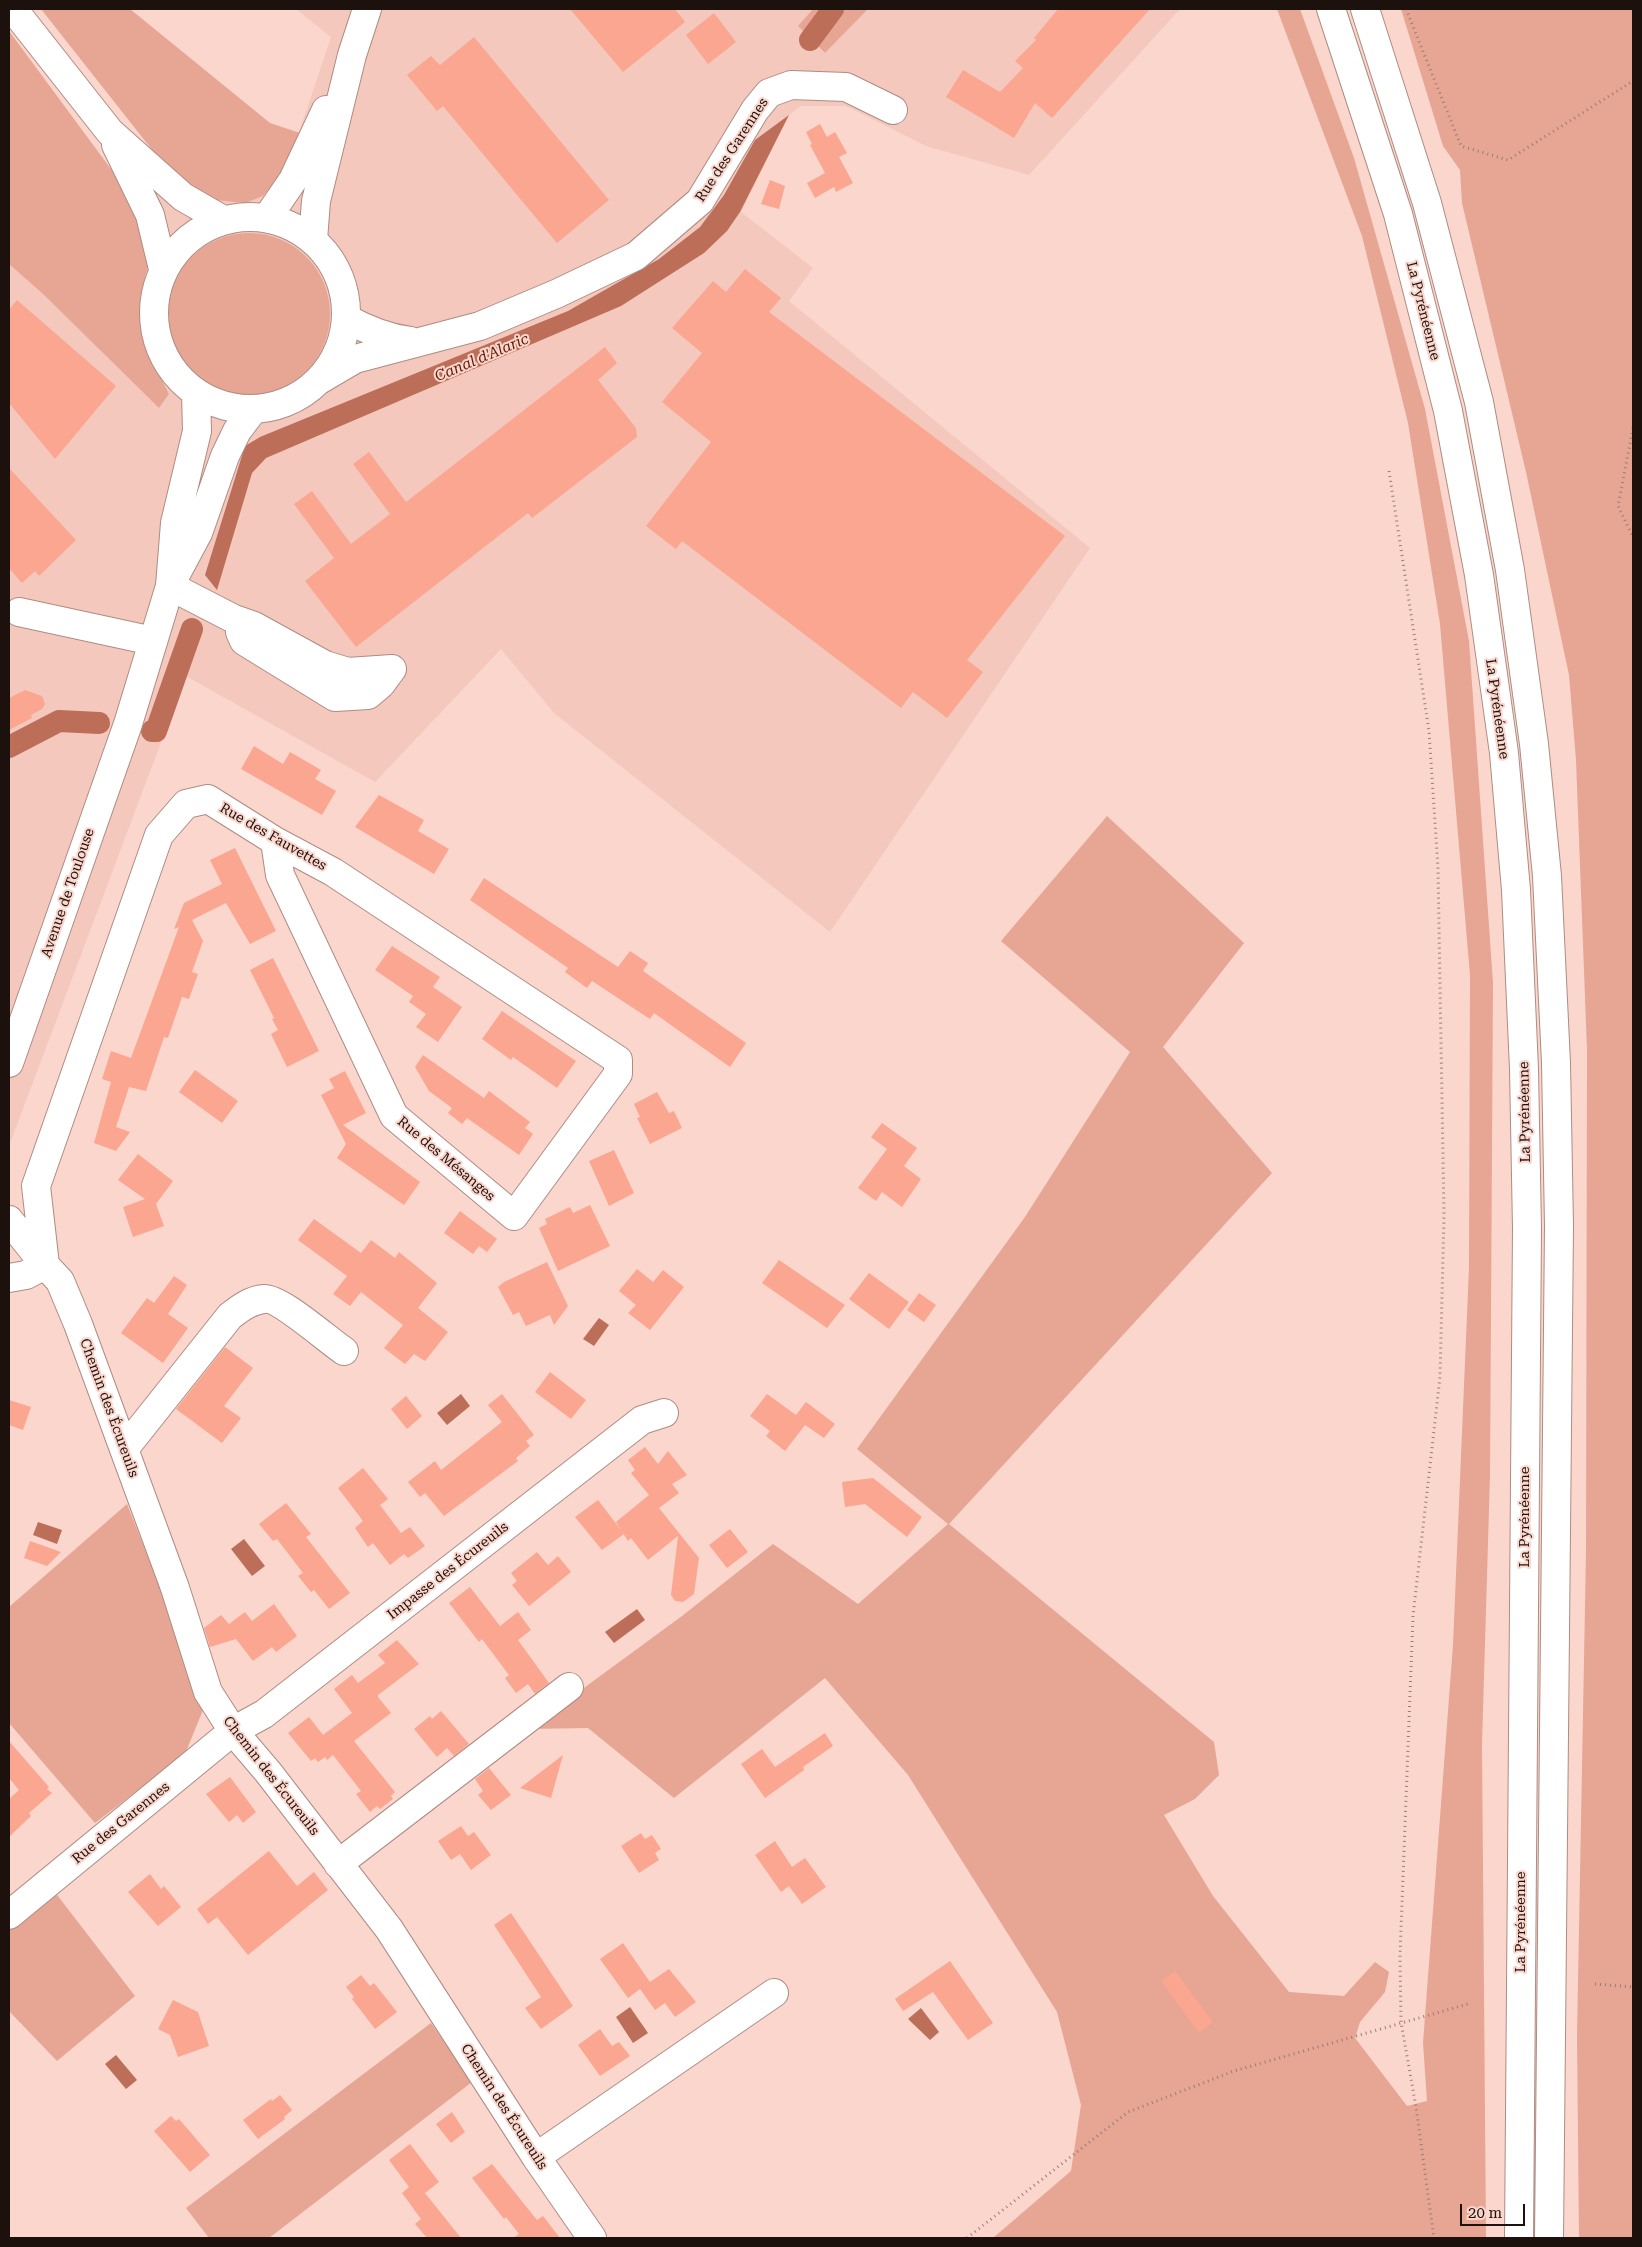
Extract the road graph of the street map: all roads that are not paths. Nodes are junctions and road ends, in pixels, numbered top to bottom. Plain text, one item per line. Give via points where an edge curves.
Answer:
1 (13, 9) edge
2 (366, 9) edge
3 (1331, 9) edge
4 (1365, 9) edge
5 (352, 55) junction
6 (894, 110) dead end
7 (110, 132) junction
8 (267, 218) junction
9 (223, 220) junction
10 (313, 240) junction
11 (163, 269) junction
12 (347, 319) junction
13 (419, 342) junction
14 (322, 379) junction
15 (196, 393) junction
16 (253, 410) junction
17 (170, 586) junction
18 (18, 612) dead end
19 (234, 619) junction
20 (153, 641) junction
21 (275, 840) junction
22 (618, 1060) joint
23 (9, 1063) edge
24 (9, 1220) edge
25 (45, 1264) junction
26 (9, 1278) edge
27 (344, 1351) dead end
28 (664, 1413) dead end
29 (124, 1448) junction
30 (569, 1687) dead end
31 (233, 1731) junction
32 (338, 1864) junction
33 (9, 1915) edge
34 (774, 1993) dead end
35 (536, 2157) junction
36 (592, 2238) edge
37 (1519, 2238) edge
38 (1549, 2238) edge

1 - 7 main road
2 - 5 main road
3 - 37 main road, La Pyrénéenne via 1398,214 1448,411 1483,605 1504,753 1516,890 1527,1229
4 - 38 main road via 1427,203 1479,402 1510,570 1534,744 1547,876 1556,1063 1559,1226
5 - 8 main road via 294,180
5 - 10 main road via 316,201
6 - 13 main road, Rue des Garennes via 846,87 791,85 769,93 755,110 700,201 636,256 480,326
7 - 9 main road via 183,197
7 - 11 main road via 150,215
8 - 9 main road
8 - 10 main road via 292,226
9 - 11 main road via 178,247
10 - 12 main road via 339,275
11 - 15 main road via 155,295 155,329 171,367
12 - 13 main road, Rue des Garennes via 394,339
12 - 14 main road via 337,357
13 - 14 main road, Rue des Garennes via 355,359
14 - 16 main road via 294,399
15 - 16 main road via 223,404
15 - 17 main road via 197,431 176,523
16 - 17 main road via 237,431 225,456 198,533
17 - 19 main road
17 - 20 main road, Avenue de Toulouse
18 - 20 main road
19 - 19 main road via 244,641 335,697 368,695 392,669 348,672 325,665 254,626
20 - 23 main road, Avenue de Toulouse via 128,724
21 - 22 main road, Rue des Fauvettes via 333,872
21 - 22 main road, Rue des Mésanges via 280,875 394,1116 514,1216 618,1074
21 - 25 main road, Rue des Fauvettes via 208,799 186,804 159,835 36,1186
24 - 25 main road, Chemin des Écureuils
25 - 26 main road via 26,1275
25 - 29 main road, Chemin des Écureuils via 60,1282
27 - 29 main road via 281,1304 266,1298 248,1303 230,1316
28 - 31 main road, Impasse des Écureuils via 642,1420 264,1714
29 - 31 main road, Chemin des Écureuils via 175,1588 208,1692
30 - 32 main road
31 - 32 main road, Chemin des Écureuils
31 - 33 main road, Rue des Garennes
32 - 35 main road, Chemin des Écureuils via 389,1929
34 - 35 main road
35 - 36 main road, Chemin des Écureuils

